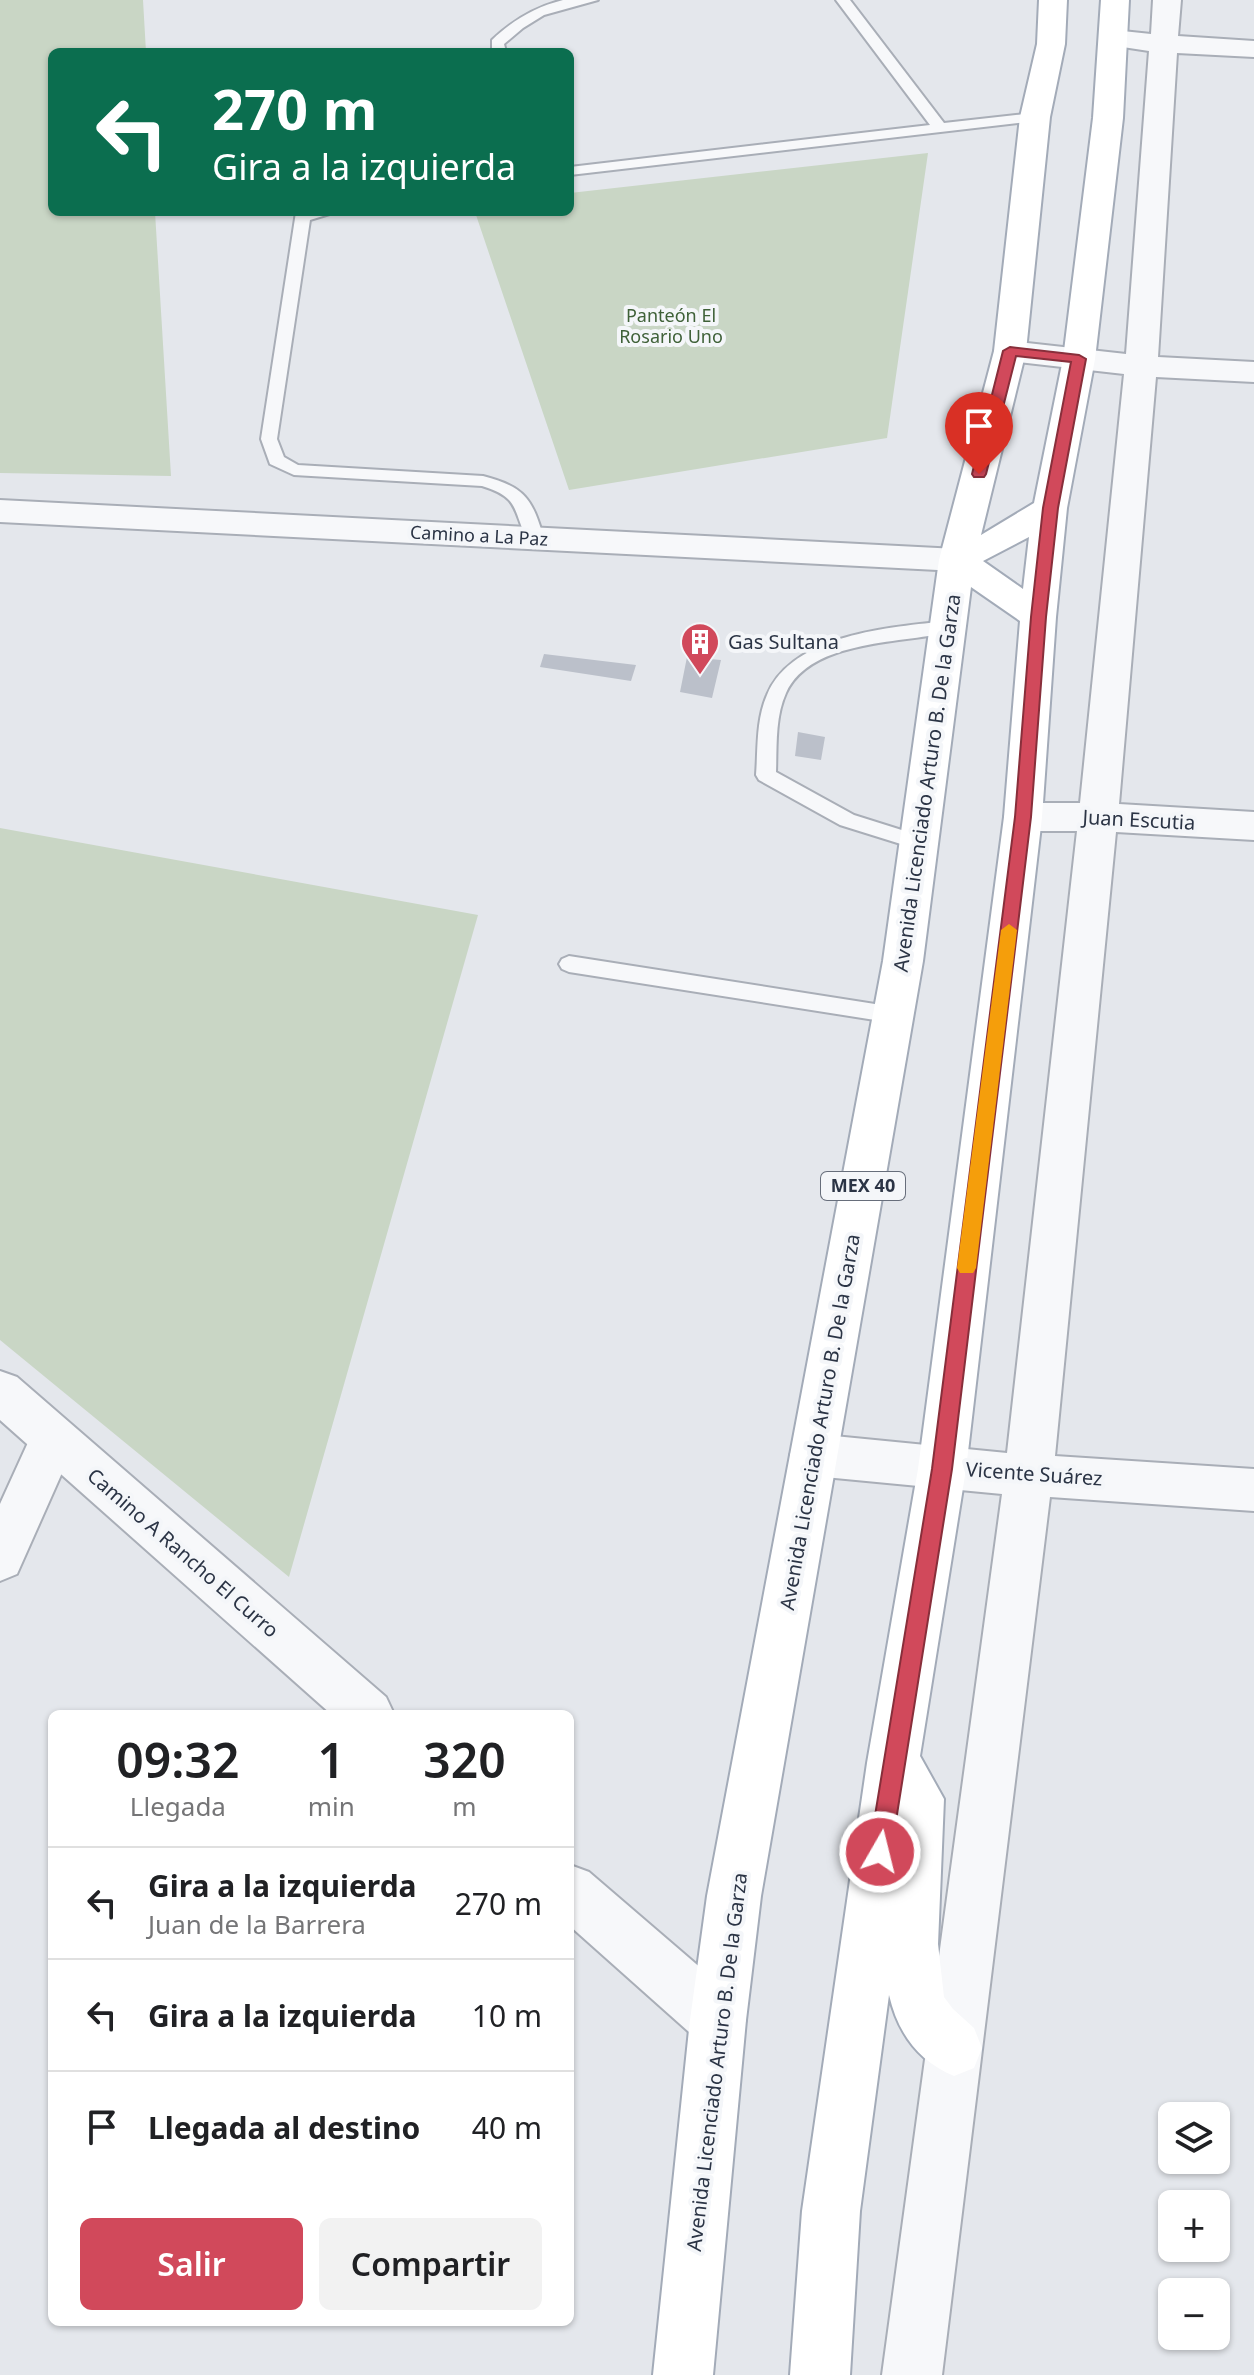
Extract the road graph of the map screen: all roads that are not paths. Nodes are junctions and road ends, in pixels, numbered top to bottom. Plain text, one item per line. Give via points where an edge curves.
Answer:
1 (591, 0) edge
2 (843, 0) edge
3 (1053, 0) edge
4 (1167, 0) edge
5 (1114, 19) edge
6 (1164, 44) junction
7 (498, 48) edge
8 (1254, 49) edge
9 (1035, 117) junction
10 (940, 128) junction
11 (574, 171) edge
12 (304, 216) edge
13 (1010, 351) junction
14 (1079, 359) junction
15 (1141, 366) junction
16 (1254, 372) edge
17 (1050, 508) junction
18 (0, 511) edge
19 (535, 539) junction
20 (957, 560) junction
21 (1038, 617) junction
22 (948, 627) junction
23 (1023, 817) junction
24 (1098, 817) junction
25 (1254, 826) edge
26 (920, 843) junction
27 (569, 964) dead end
28 (894, 1015) junction
29 (0, 1391) edge
30 (53, 1439) junction
31 (814, 1455) junction
32 (942, 1469) junction
33 (1029, 1473) junction
34 (1254, 1490) edge
35 (0, 1559) edge
36 (363, 1710) edge
37 (893, 1763) junction
38 (574, 1894) edge
39 (718, 2020) junction
40 (954, 2048) junction
41 (683, 2375) edge
42 (820, 2375) edge
43 (912, 2375) edge

1 - 7 lane via 540,11 516,23
2 - 10 lane
3 - 9 main road, Avenida Licenciado Arturo B. De la Garza / MEX 40 via 1051,44
4 - 6 street
5 - 6 street
5 - 14 main road via 1108,118
6 - 8 street
6 - 15 street
9 - 10 lane
9 - 13 main road, Avenida Licenciado Arturo B. De la Garza / MEX 40
10 - 11 lane
12 - 19 lane via 269,439 276,460 294,470 483,481 511,488 526,506
13 - 14 street
13 - 20 main road, Avenida Licenciado Arturo B. De la Garza / MEX 40
14 - 15 street
14 - 17 main road
15 - 16 street
15 - 24 street
17 - 20 main road
17 - 21 main road
18 - 19 street, Camino a La Paz
19 - 20 street, Camino a La Paz
20 - 21 main road
20 - 22 main road, Avenida Licenciado Arturo B. De la Garza / MEX 40
21 - 23 main road
22 - 26 main road, Avenida Licenciado Arturo B. De la Garza / MEX 40
22 - 26 lane via 890,633 818,652 782,682 770,715 766,775 847,820
23 - 24 street, Juan Escutia
23 - 32 main road
24 - 25 street, Juan Escutia
24 - 33 street
26 - 28 main road, Avenida Licenciado Arturo B. De la Garza / MEX 40
27 - 28 lane
28 - 31 main road, Avenida Licenciado Arturo B. De la Garza / MEX 40
29 - 30 street, Camino A Rancho El Curro
30 - 35 street
30 - 36 street, Camino A Rancho El Curro
31 - 32 street, Vicente Suárez
31 - 39 main road, Avenida Licenciado Arturo B. De la Garza / MEX 40 via 734,1896
32 - 33 street, Vicente Suárez
32 - 37 main road
33 - 34 street, Vicente Suárez
33 - 40 street
37 - 40 main road via 918,1799 910,1933 920,2007 932,2029
37 - 42 main road via 831,2211
38 - 39 street
39 - 41 main road, Avenida Licenciado Arturo B. De la Garza / MEX 40
40 - 43 street

